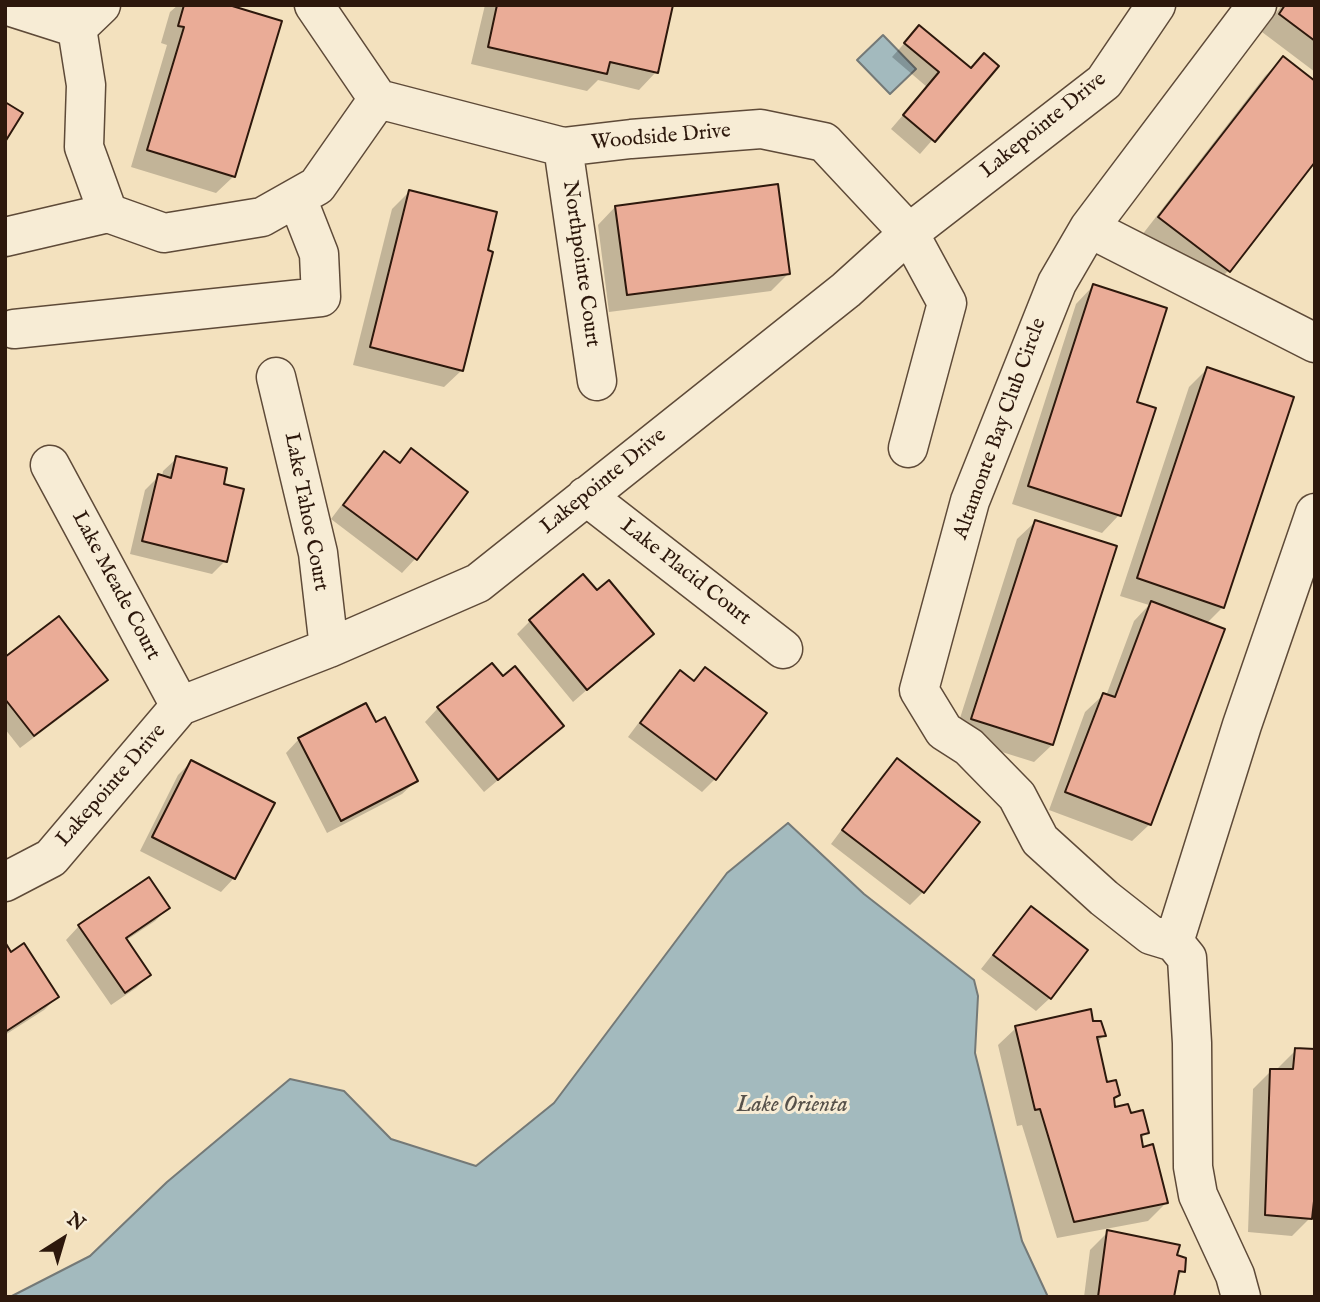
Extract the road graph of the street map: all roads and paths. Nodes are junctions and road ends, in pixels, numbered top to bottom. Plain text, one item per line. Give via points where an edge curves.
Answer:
1 (5, 5) edge
2 (1157, 5) edge
3 (1257, 5) edge
4 (332, 12) edge
5 (89, 17) edge
6 (378, 99) junction
7 (563, 147) junction
8 (297, 198) junction
9 (108, 213) junction
10 (1089, 228) junction
11 (909, 233) junction
12 (5, 237) edge
13 (14, 330) dead end
14 (1315, 343) edge
15 (276, 377) dead end
16 (597, 381) dead end
17 (908, 448) dead end
18 (50, 465) dead end
19 (586, 496) junction
20 (1315, 513) edge
21 (329, 648) junction
22 (783, 649) dead end
23 (180, 706) junction
24 (5, 882) edge
25 (1174, 942) junction
26 (1241, 1297) edge

1 - 5 street
2 - 11 street, Lakepointe Drive via 1104,82
3 - 10 street, Altamonte Bay Club Circle
4 - 6 street
5 - 9 street via 84,147
6 - 7 street, Woodside Drive
6 - 8 street via 317,186
7 - 11 street, Woodside Drive via 761,130 824,142
7 - 16 street, Northpointe Court
8 - 9 street via 262,217 164,233
8 - 13 street via 319,254 321,297
9 - 12 street
10 - 14 street
10 - 25 street, Altamonte Bay Club Circle via 1057,283 970,500 919,690 944,731 969,747 1017,796 1040,840 1151,936
11 - 17 street via 947,303
11 - 19 street, Lakepointe Drive via 846,290
15 - 21 street, Lake Tahoe Court via 318,553
18 - 23 street, Lake Meade Court
19 - 21 street, Lakepointe Drive via 478,583
19 - 22 street, Lake Placid Court
20 - 25 street via 1241,725
21 - 23 street, Lakepointe Drive
23 - 24 street, Lakepointe Drive via 51,858
25 - 26 street via 1187,958 1193,1167 1198,1195

